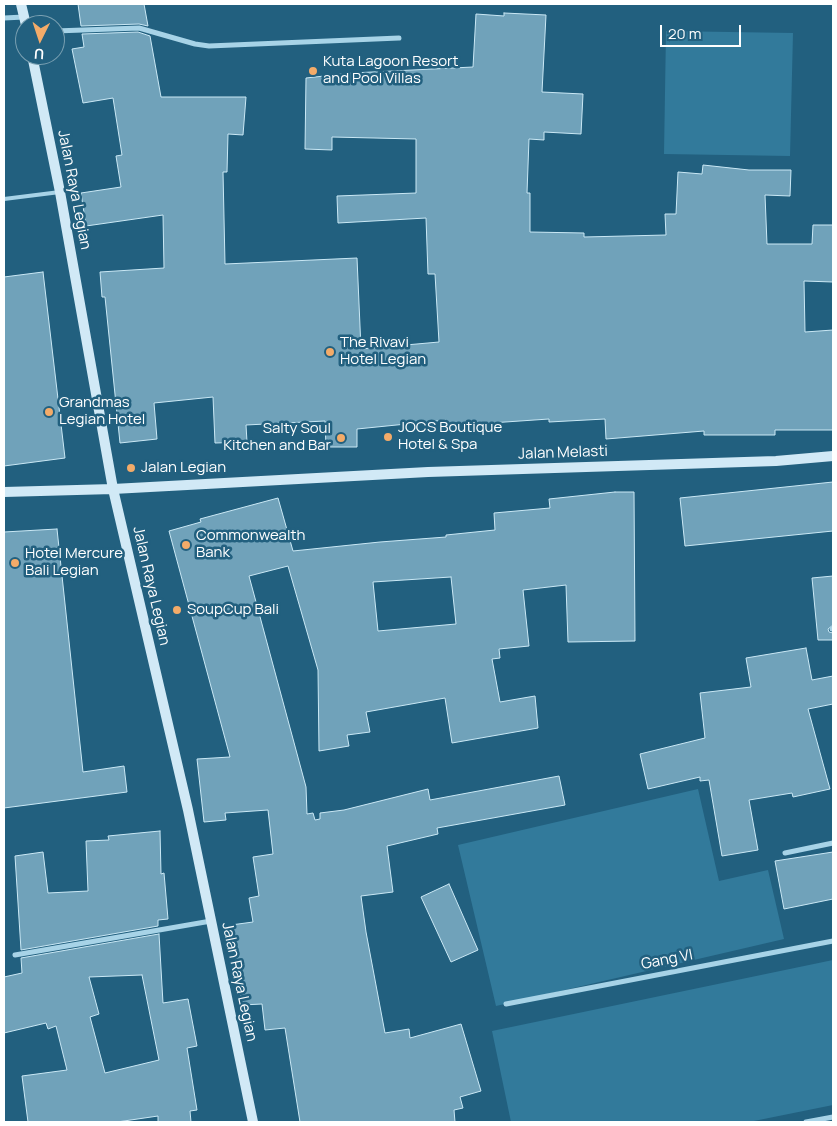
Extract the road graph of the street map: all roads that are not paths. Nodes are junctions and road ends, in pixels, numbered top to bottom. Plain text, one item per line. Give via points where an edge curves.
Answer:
1 (65, 31) edge
2 (399, 38) dead end
3 (34, 65) edge
4 (60, 192) junction
5 (4, 198) edge
6 (833, 456) edge
7 (113, 489) junction
8 (4, 492) edge
9 (833, 843) edge
10 (785, 853) dead end
11 (211, 921) junction
12 (833, 942) edge
13 (15, 956) dead end
14 (506, 1004) dead end
15 (833, 1117) edge
16 (253, 1122) edge
17 (806, 1122) edge

1 - 2 street via 139,28 209,46
3 - 4 main road, Jalan Raya Legian
4 - 5 lane
4 - 7 main road, Jalan Raya Legian
6 - 7 main road, Jalan Melasti via 776,461 428,472
7 - 8 main road, Jalan Melasti
7 - 11 main road, Jalan Raya Legian
9 - 10 street
11 - 13 street
11 - 16 main road, Jalan Raya Legian
12 - 14 street, Gang VI
15 - 17 street

